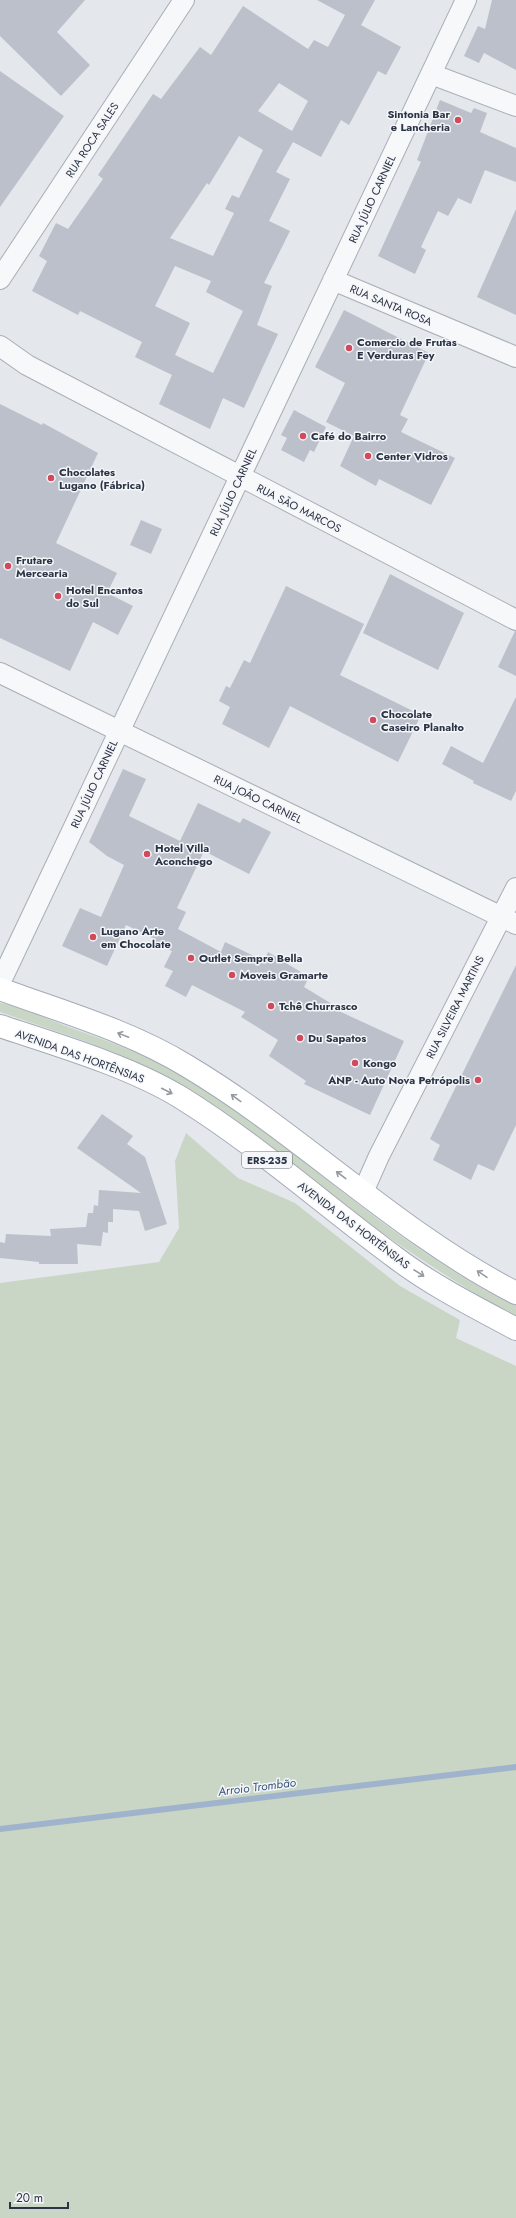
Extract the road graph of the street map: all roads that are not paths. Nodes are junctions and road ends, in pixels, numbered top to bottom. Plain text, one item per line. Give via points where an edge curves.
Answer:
1 (184, 0) edge
2 (466, 0) edge
3 (431, 74) junction
4 (516, 106) edge
5 (0, 279) edge
6 (333, 280) junction
7 (0, 346) edge
8 (516, 357) edge
9 (240, 477) junction
10 (516, 620) edge
11 (0, 673) edge
12 (119, 731) junction
13 (516, 888) edge
14 (509, 921) edge
15 (0, 984) edge
16 (0, 989) edge
17 (0, 1026) edge
18 (363, 1192) junction
19 (516, 1292) edge
20 (516, 1329) edge

1 - 5 street, RUA ROCA SALES
2 - 3 street, RUA JÚLIO CARNIEL
3 - 4 street
3 - 6 street, RUA JÚLIO CARNIEL
6 - 8 street, RUA SANTA ROSA
6 - 9 street, RUA JÚLIO CARNIEL
7 - 9 street, RUA SÃO MARCOS via 27,365
9 - 10 street, RUA SÃO MARCOS
9 - 12 street, RUA JÚLIO CARNIEL
11 - 12 street, RUA JOÃO CARNIEL
12 - 14 street, RUA JOÃO CARNIEL
12 - 15 street, RUA JÚLIO CARNIEL
13 - 14 street, RUA SILVEIRA MARTINS
14 - 18 street, RUA SILVEIRA MARTINS via 379,1156
18 -> 16 main road, ERS-235 via 229,1093 186,1065 142,1042
17 -> 20 main road, AVENIDA DAS HORTÊNSIAS / ERS-235 via 141,1077 179,1097 238,1138 397,1259 462,1300
19 -> 18 main road, ERS-235 via 489,1279

